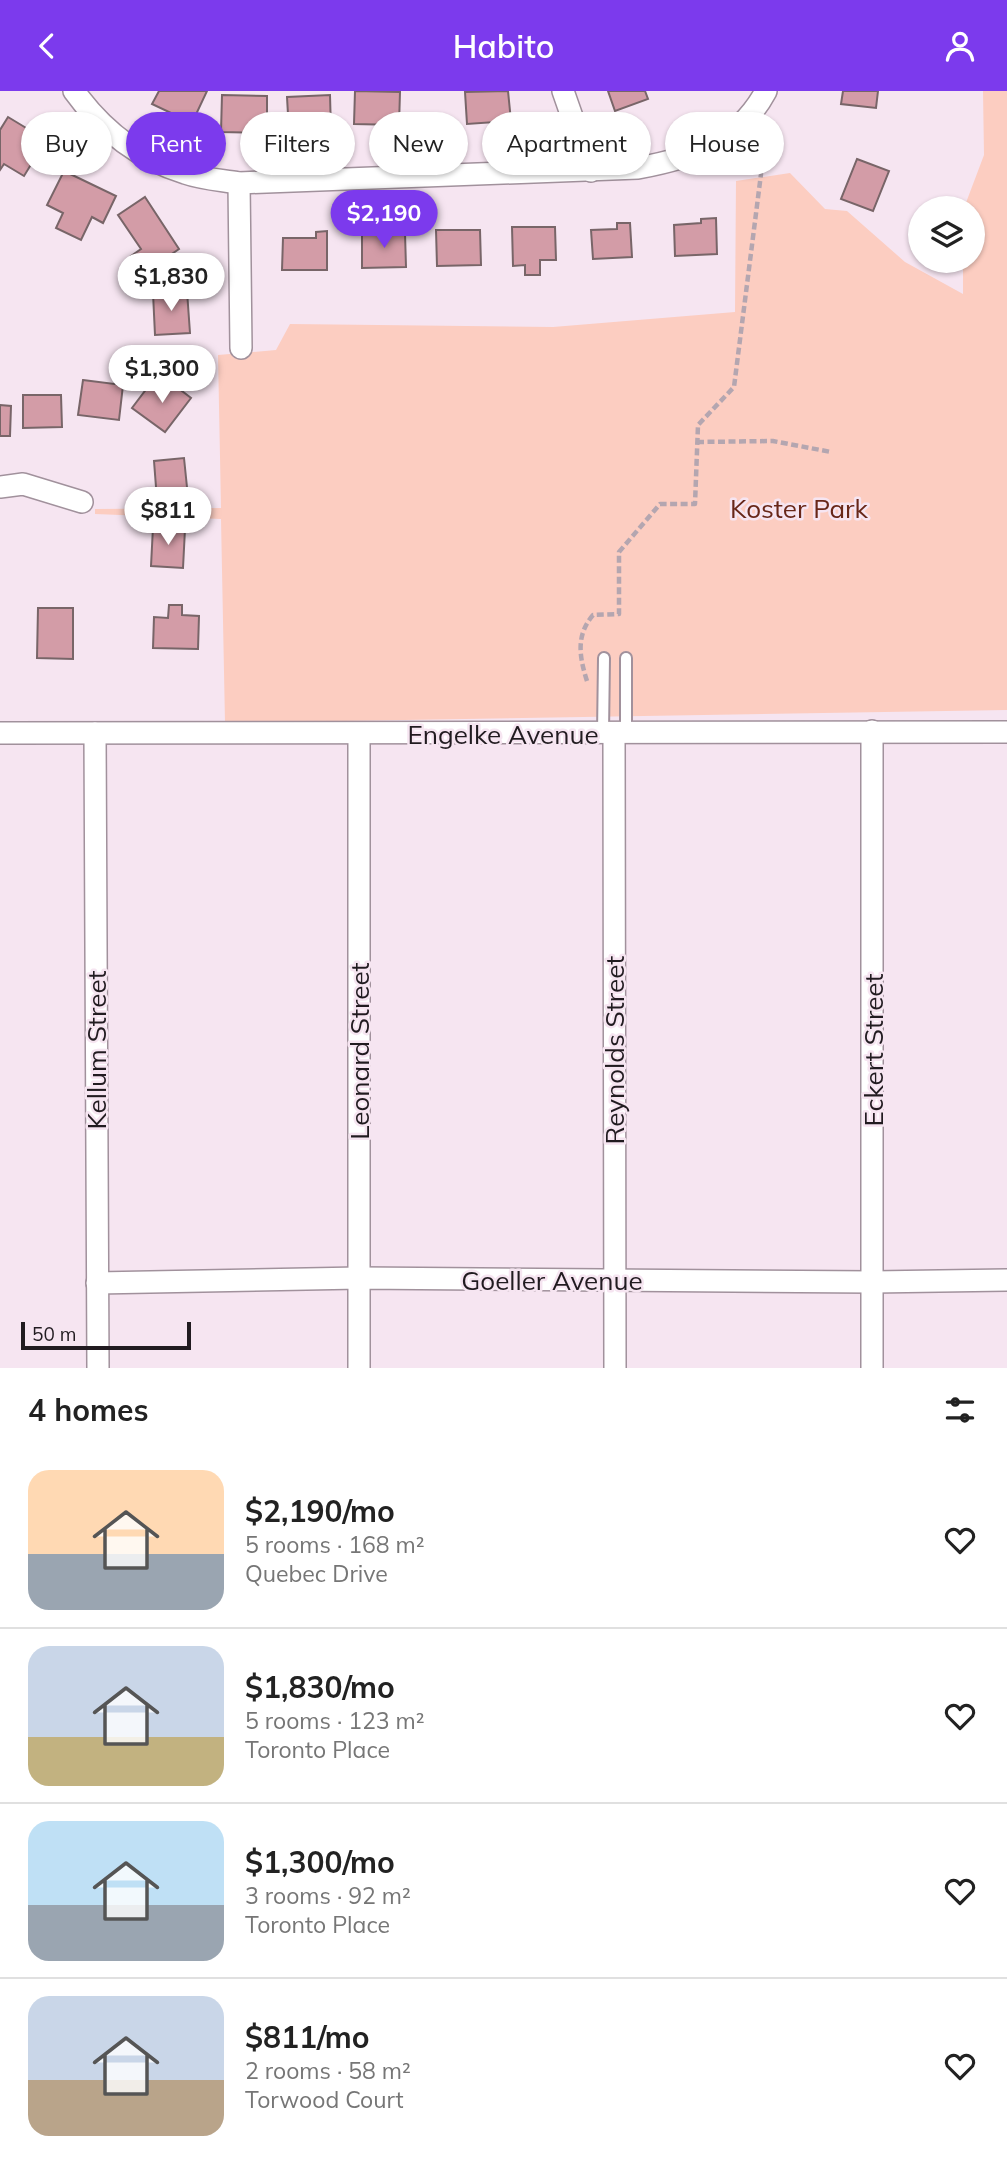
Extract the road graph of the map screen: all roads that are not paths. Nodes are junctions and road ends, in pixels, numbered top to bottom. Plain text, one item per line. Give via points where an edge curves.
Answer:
1 (74, 91) edge
2 (563, 91) edge
3 (766, 91) edge
4 (570, 112) edge
5 (651, 165) edge
6 (482, 174) edge
7 (239, 183) junction
8 (241, 348) dead end
9 (0, 487) edge
10 (82, 502) dead end
11 (604, 658) dead end
12 (626, 658) dead end
13 (873, 731) junction
14 (1007, 732) edge
15 (0, 733) edge
16 (95, 733) junction
17 (614, 733) junction
18 (359, 734) junction
19 (359, 1279) junction
20 (614, 1280) junction
21 (1007, 1280) edge
22 (873, 1282) junction
23 (97, 1283) junction
24 (98, 1368) edge
25 (359, 1368) edge
26 (615, 1368) edge
27 (873, 1368) edge

1 - 7 street via 92,116 136,152 186,174
2 - 4 street
3 - 5 street via 754,114 717,144 680,160
6 - 7 street
7 - 8 street
9 - 10 street via 23,484
11 - 17 lane
12 - 17 lane
13 - 14 street, Engelke Avenue
13 - 17 street, Engelke Avenue
13 - 22 street, Eckert Street
15 - 16 street, Engelke Avenue
16 - 18 street, Engelke Avenue
16 - 23 street, Kellum Street
17 - 18 street, Engelke Avenue
17 - 20 street, Reynolds Street
18 - 19 street, Leonard Street
19 - 20 street, Goeller Avenue
19 - 23 street, Goeller Avenue
19 - 25 street, Leonard Street
20 - 22 street, Goeller Avenue
20 - 26 street, Reynolds Street
21 - 22 street, Goeller Avenue
22 - 27 street, Eckert Street
23 - 24 street, Kellum Street

